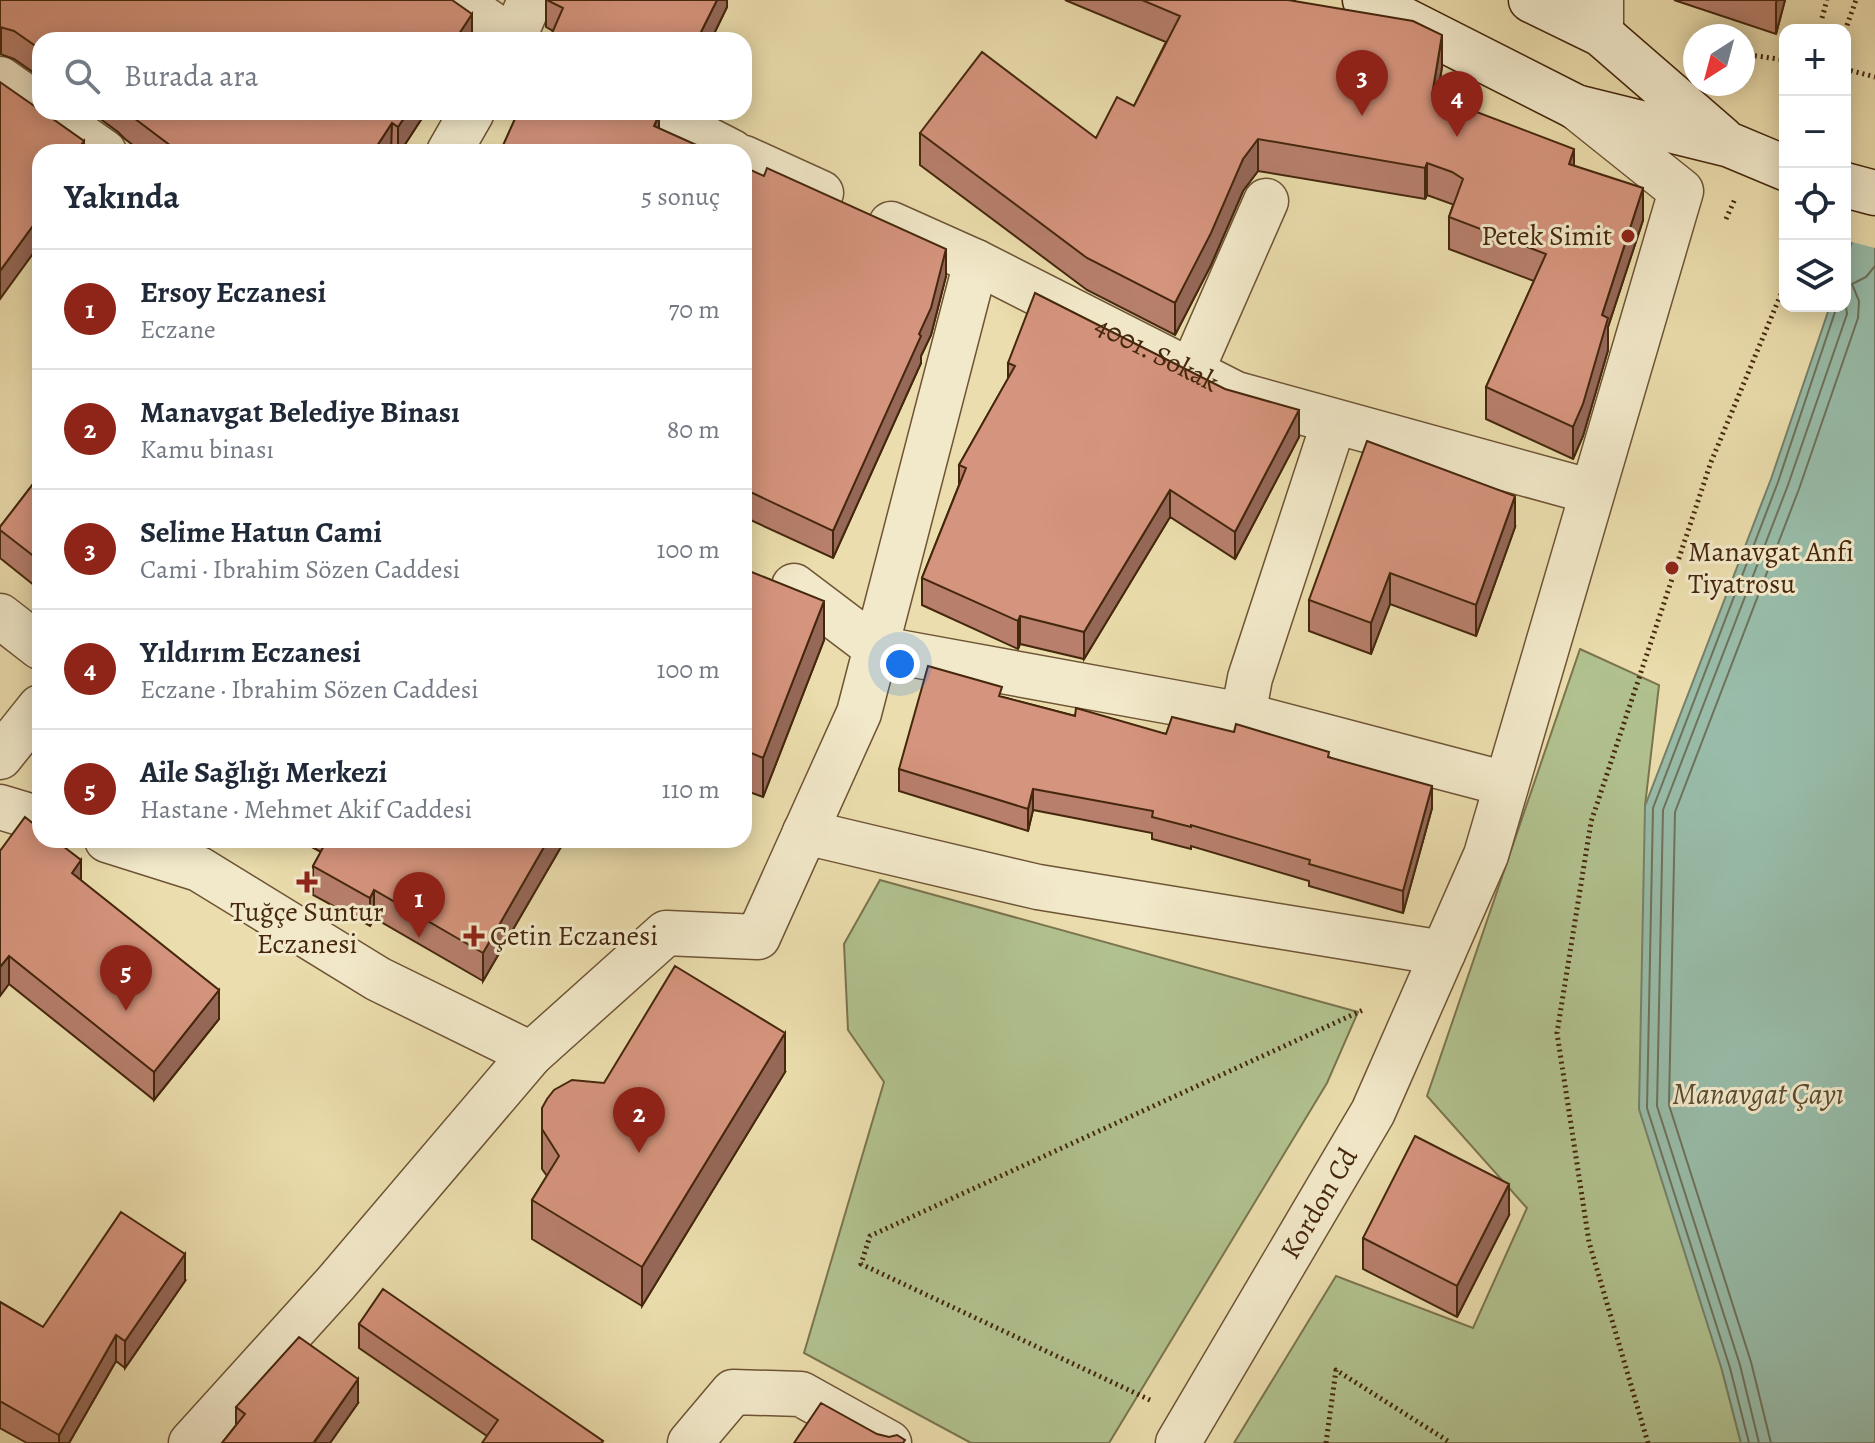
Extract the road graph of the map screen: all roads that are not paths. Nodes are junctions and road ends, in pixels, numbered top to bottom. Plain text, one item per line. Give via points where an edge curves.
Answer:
1 (456, 0) edge
2 (530, 0) edge
3 (1365, 0) edge
4 (1531, 0) edge
5 (1601, 17) edge
6 (502, 32) edge
7 (516, 32) edge
8 (0, 79) edge
9 (32, 101) edge
10 (1576, 107) junction
11 (58, 120) edge
12 (467, 120) edge
13 (670, 120) edge
14 (93, 144) edge
15 (454, 144) edge
16 (716, 144) edge
17 (1730, 145) junction
18 (752, 162) edge
19 (1779, 165) edge
20 (1851, 187) edge
21 (1875, 193) edge
22 (1266, 201) dead end
23 (976, 262) junction
24 (1191, 372) junction
25 (1334, 422) junction
26 (1592, 492) junction
27 (794, 586) edge
28 (0, 616) edge
29 (32, 641) edge
30 (876, 648) junction
31 (1243, 715) junction
32 (32, 717) edge
33 (0, 757) edge
34 (1506, 784) junction
35 (0, 807) edge
36 (32, 817) edge
37 (805, 832) junction
38 (132, 848) edge
39 (1437, 966) junction
40 (531, 1054) junction
41 (1185, 1431) edge
42 (191, 1443) edge
43 (690, 1443) edge
44 (889, 1443) edge

1 - 6 street
2 - 7 street
3 - 10 street
4 - 5 street
5 - 17 street
8 - 9 street
10 - 17 street
10 - 26 street, Kordon Cd via 1681,191
11 - 14 street
12 - 15 street
13 - 16 street
17 - 19 street
18 - 23 street, 4001. Sokak
20 - 21 street
22 - 24 street
23 - 24 street, 4001. Sokak
23 - 30 street
24 - 25 street, 4001. Sokak via 1236,394
25 - 26 street, 4001. Sokak
25 - 31 street via 1250,678
26 - 34 street, Kordon Cd
27 - 30 street
28 - 29 street
30 - 31 street
30 - 37 street via 859,713
31 - 34 street
32 - 33 street
34 - 39 street, Kordon Cd via 1486,855
35 - 36 street
37 - 39 street via 1038,887
37 - 40 street via 758,937 666,933
38 - 40 street via 199,869 378,979
39 - 41 street, Kordon Cd via 1373,1112
40 - 42 street
43 - 44 street via 733,1392 801,1394

